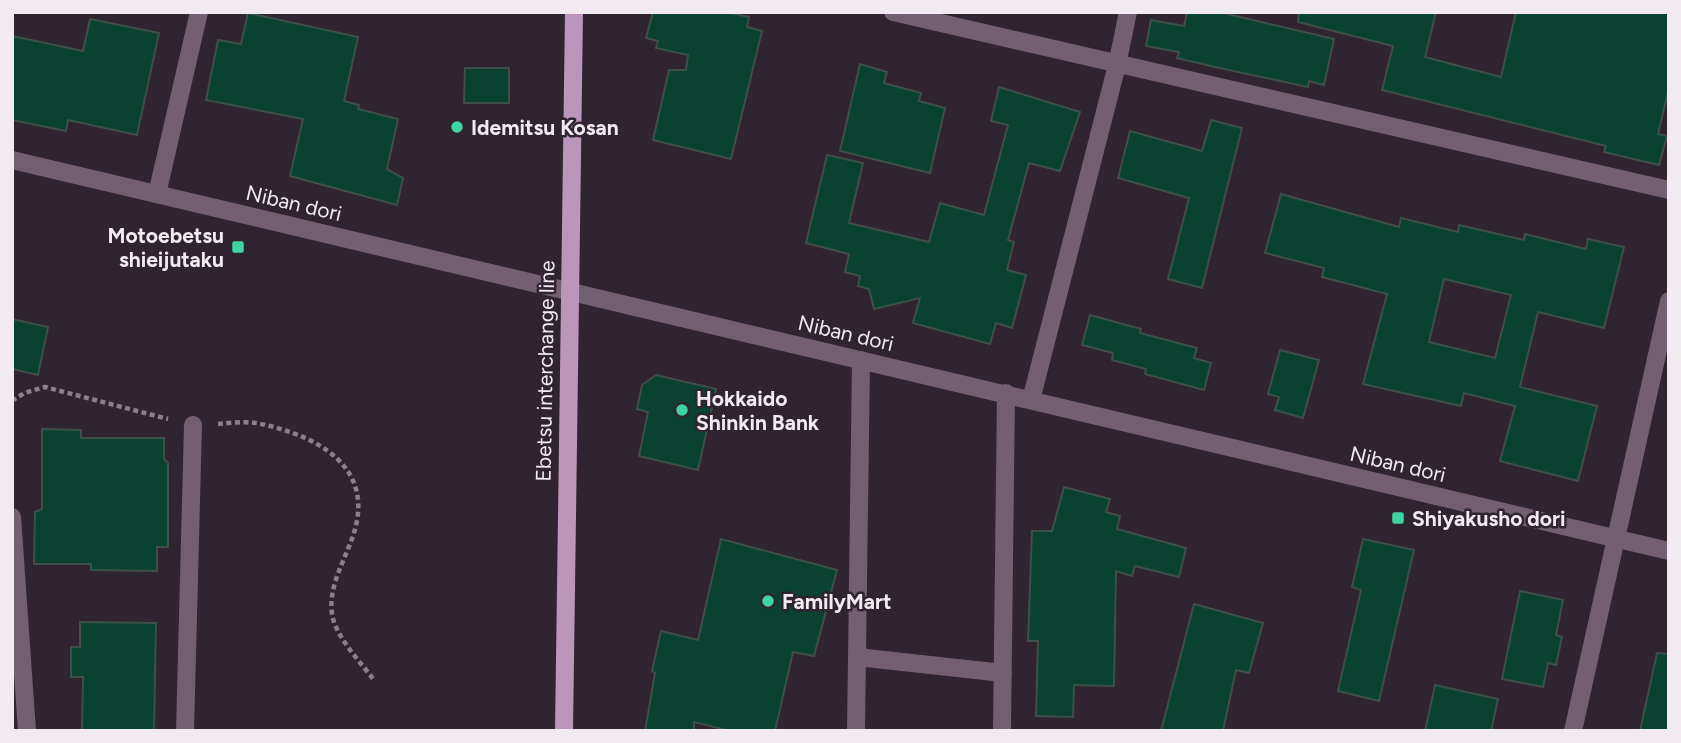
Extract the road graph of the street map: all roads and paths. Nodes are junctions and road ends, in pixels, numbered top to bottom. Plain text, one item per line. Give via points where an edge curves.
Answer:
1 (199, 12) edge
2 (574, 12) edge
3 (893, 12) edge
4 (1128, 12) edge
5 (1117, 65) junction
6 (12, 160) edge
7 (1669, 190) edge
8 (157, 194) junction
9 (568, 292) junction
10 (1669, 302) edge
11 (861, 360) junction
12 (1006, 393) junction
13 (1031, 400) junction
14 (12, 401) edge
15 (192, 425) junction
16 (12, 517) edge
17 (1614, 538) junction
18 (1669, 551) edge
19 (14, 581) edge
20 (857, 657) junction
21 (1003, 673) junction
22 (374, 680) dead end
23 (27, 731) edge
24 (185, 731) edge
25 (564, 731) edge
26 (856, 731) edge
27 (1002, 731) edge
28 (1573, 731) edge

1 - 8 street
2 - 9 main road, Ebetsu interchange line
3 - 5 street
4 - 5 street
5 - 7 street
5 - 13 street
6 - 8 street, Niban dori
8 - 9 street, Niban dori
9 - 11 street, Niban dori
9 - 25 main road, Ebetsu interchange line
10 - 17 street
11 - 12 street, Niban dori
11 - 20 street
12 - 13 street, Niban dori
12 - 21 street
13 - 17 street, Niban dori
14 - 15 path via 45,387
15 - 22 path via 254,422 313,441 338,457 355,484 358,513 332,592 334,622
15 - 24 street
16 - 19 street
17 - 18 street, Niban dori
17 - 28 street
19 - 23 street
20 - 21 street
20 - 26 street
21 - 27 street

